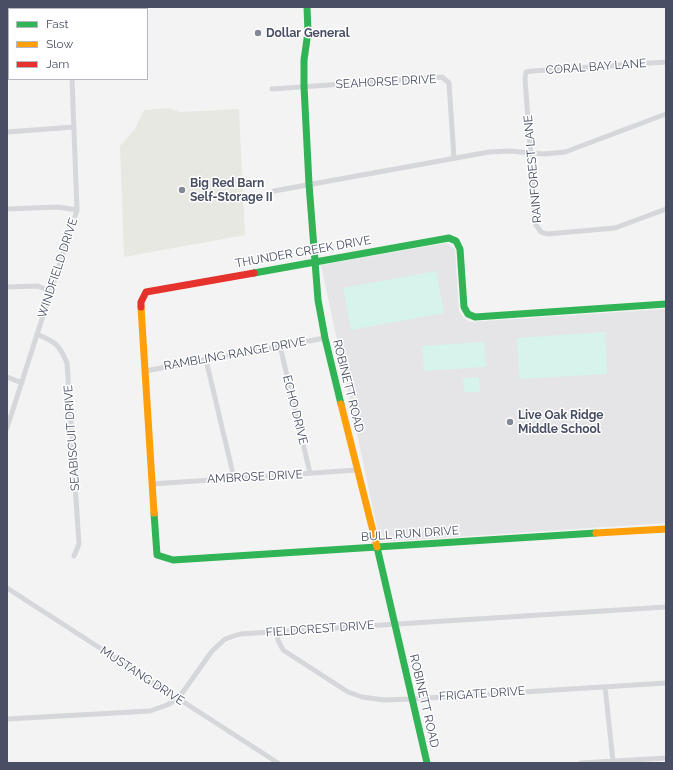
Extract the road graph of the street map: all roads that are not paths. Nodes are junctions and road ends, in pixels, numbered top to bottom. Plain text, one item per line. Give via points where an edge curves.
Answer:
1 (307, 7) edge
2 (666, 62) edge
3 (526, 72) joint
4 (72, 80) edge
5 (304, 86) junction
6 (272, 89) dead end
7 (666, 114) edge
8 (74, 127) junction
9 (7, 132) edge
10 (531, 153) junction
11 (454, 158) junction
12 (309, 184) junction
13 (274, 190) dead end
14 (7, 209) edge
15 (666, 209) edge
16 (77, 210) junction
17 (314, 261) junction
18 (7, 287) edge
19 (50, 291) junction
20 (666, 304) edge
21 (37, 334) junction
22 (325, 338) junction
23 (280, 346) junction
24 (206, 360) junction
25 (145, 371) junction
26 (7, 377) edge
27 (22, 383) junction
28 (7, 428) edge
29 (357, 470) junction
30 (310, 473) junction
31 (234, 478) junction
32 (152, 484) junction
33 (666, 529) edge
34 (377, 547) junction
35 (74, 556) dead end
36 (157, 556) joint
37 (7, 588) edge
38 (666, 608) edge
39 (395, 624) junction
40 (277, 631) junction
41 (666, 683) edge
42 (605, 687) junction
43 (178, 698) junction
44 (412, 699) junction
45 (7, 719) edge
46 (666, 758) edge
47 (613, 761) junction
48 (278, 763) edge
49 (427, 763) edge
50 (581, 763) edge

1 - 5 street, ROBINETT ROAD
2 - 3 street, CORAL BAY LANE
3 - 10 street, RAINFOREST LANE via 524,79
4 - 8 street, WINDFIELD DRIVE
5 - 6 street, SEAHORSE DRIVE
5 - 11 street, SEAHORSE DRIVE via 442,77 448,83
5 - 12 street, ROBINETT ROAD
7 - 10 street via 565,152
8 - 9 street
8 - 16 street, WINDFIELD DRIVE
10 - 11 street via 489,152
10 - 15 street, RAINFOREST LANE via 536,225 540,232 547,234 615,228
11 - 12 street
12 - 13 street
12 - 17 street, ROBINETT ROAD
14 - 16 street via 58,207
16 - 19 street, WINDFIELD DRIVE
17 - 20 street, THUNDER CREEK DRIVE via 449,238 456,241 460,249 464,307 468,314 475,317
17 - 22 street, ROBINETT ROAD
17 - 25 street, THUNDER CREEK DRIVE via 146,292 140,302
18 - 19 street via 38,286
19 - 21 street, WINDFIELD DRIVE
21 - 27 street, WINDFIELD DRIVE
21 - 35 street, SEABISCUIT DRIVE via 54,342 67,363 79,544
22 - 23 street, RAMBLING RANGE DRIVE
22 - 29 street, ROBINETT ROAD
23 - 24 street, RAMBLING RANGE DRIVE
23 - 30 street, ECHO DRIVE
24 - 25 street, RAMBLING RANGE DRIVE
24 - 31 street
25 - 32 street, THUNDER CREEK DRIVE
26 - 27 street
27 - 28 street, WINDFIELD DRIVE
29 - 30 street, AMBROSE DRIVE
29 - 34 street, ROBINETT ROAD
30 - 31 street, AMBROSE DRIVE
31 - 32 street, AMBROSE DRIVE
32 - 36 street, THUNDER CREEK DRIVE
33 - 34 street, BULL RUN DRIVE
34 - 36 street, BULL RUN DRIVE via 172,560
34 - 39 street, ROBINETT ROAD
37 - 43 street, MUSTANG DRIVE
38 - 39 street, FIELDCREST DRIVE
39 - 40 street, FIELDCREST DRIVE
39 - 44 street, ROBINETT ROAD
40 - 43 street, FIELDCREST DRIVE via 240,634 225,639 212,651
40 - 44 street, FRIGATE DRIVE via 283,650 348,692 374,700
41 - 42 street, FRIGATE DRIVE
42 - 44 street, FRIGATE DRIVE
42 - 47 street
43 - 45 street, FIELDCREST DRIVE via 167,705 150,710
43 - 48 street, MUSTANG DRIVE
44 - 49 street, ROBINETT ROAD
46 - 47 street
47 - 50 street

